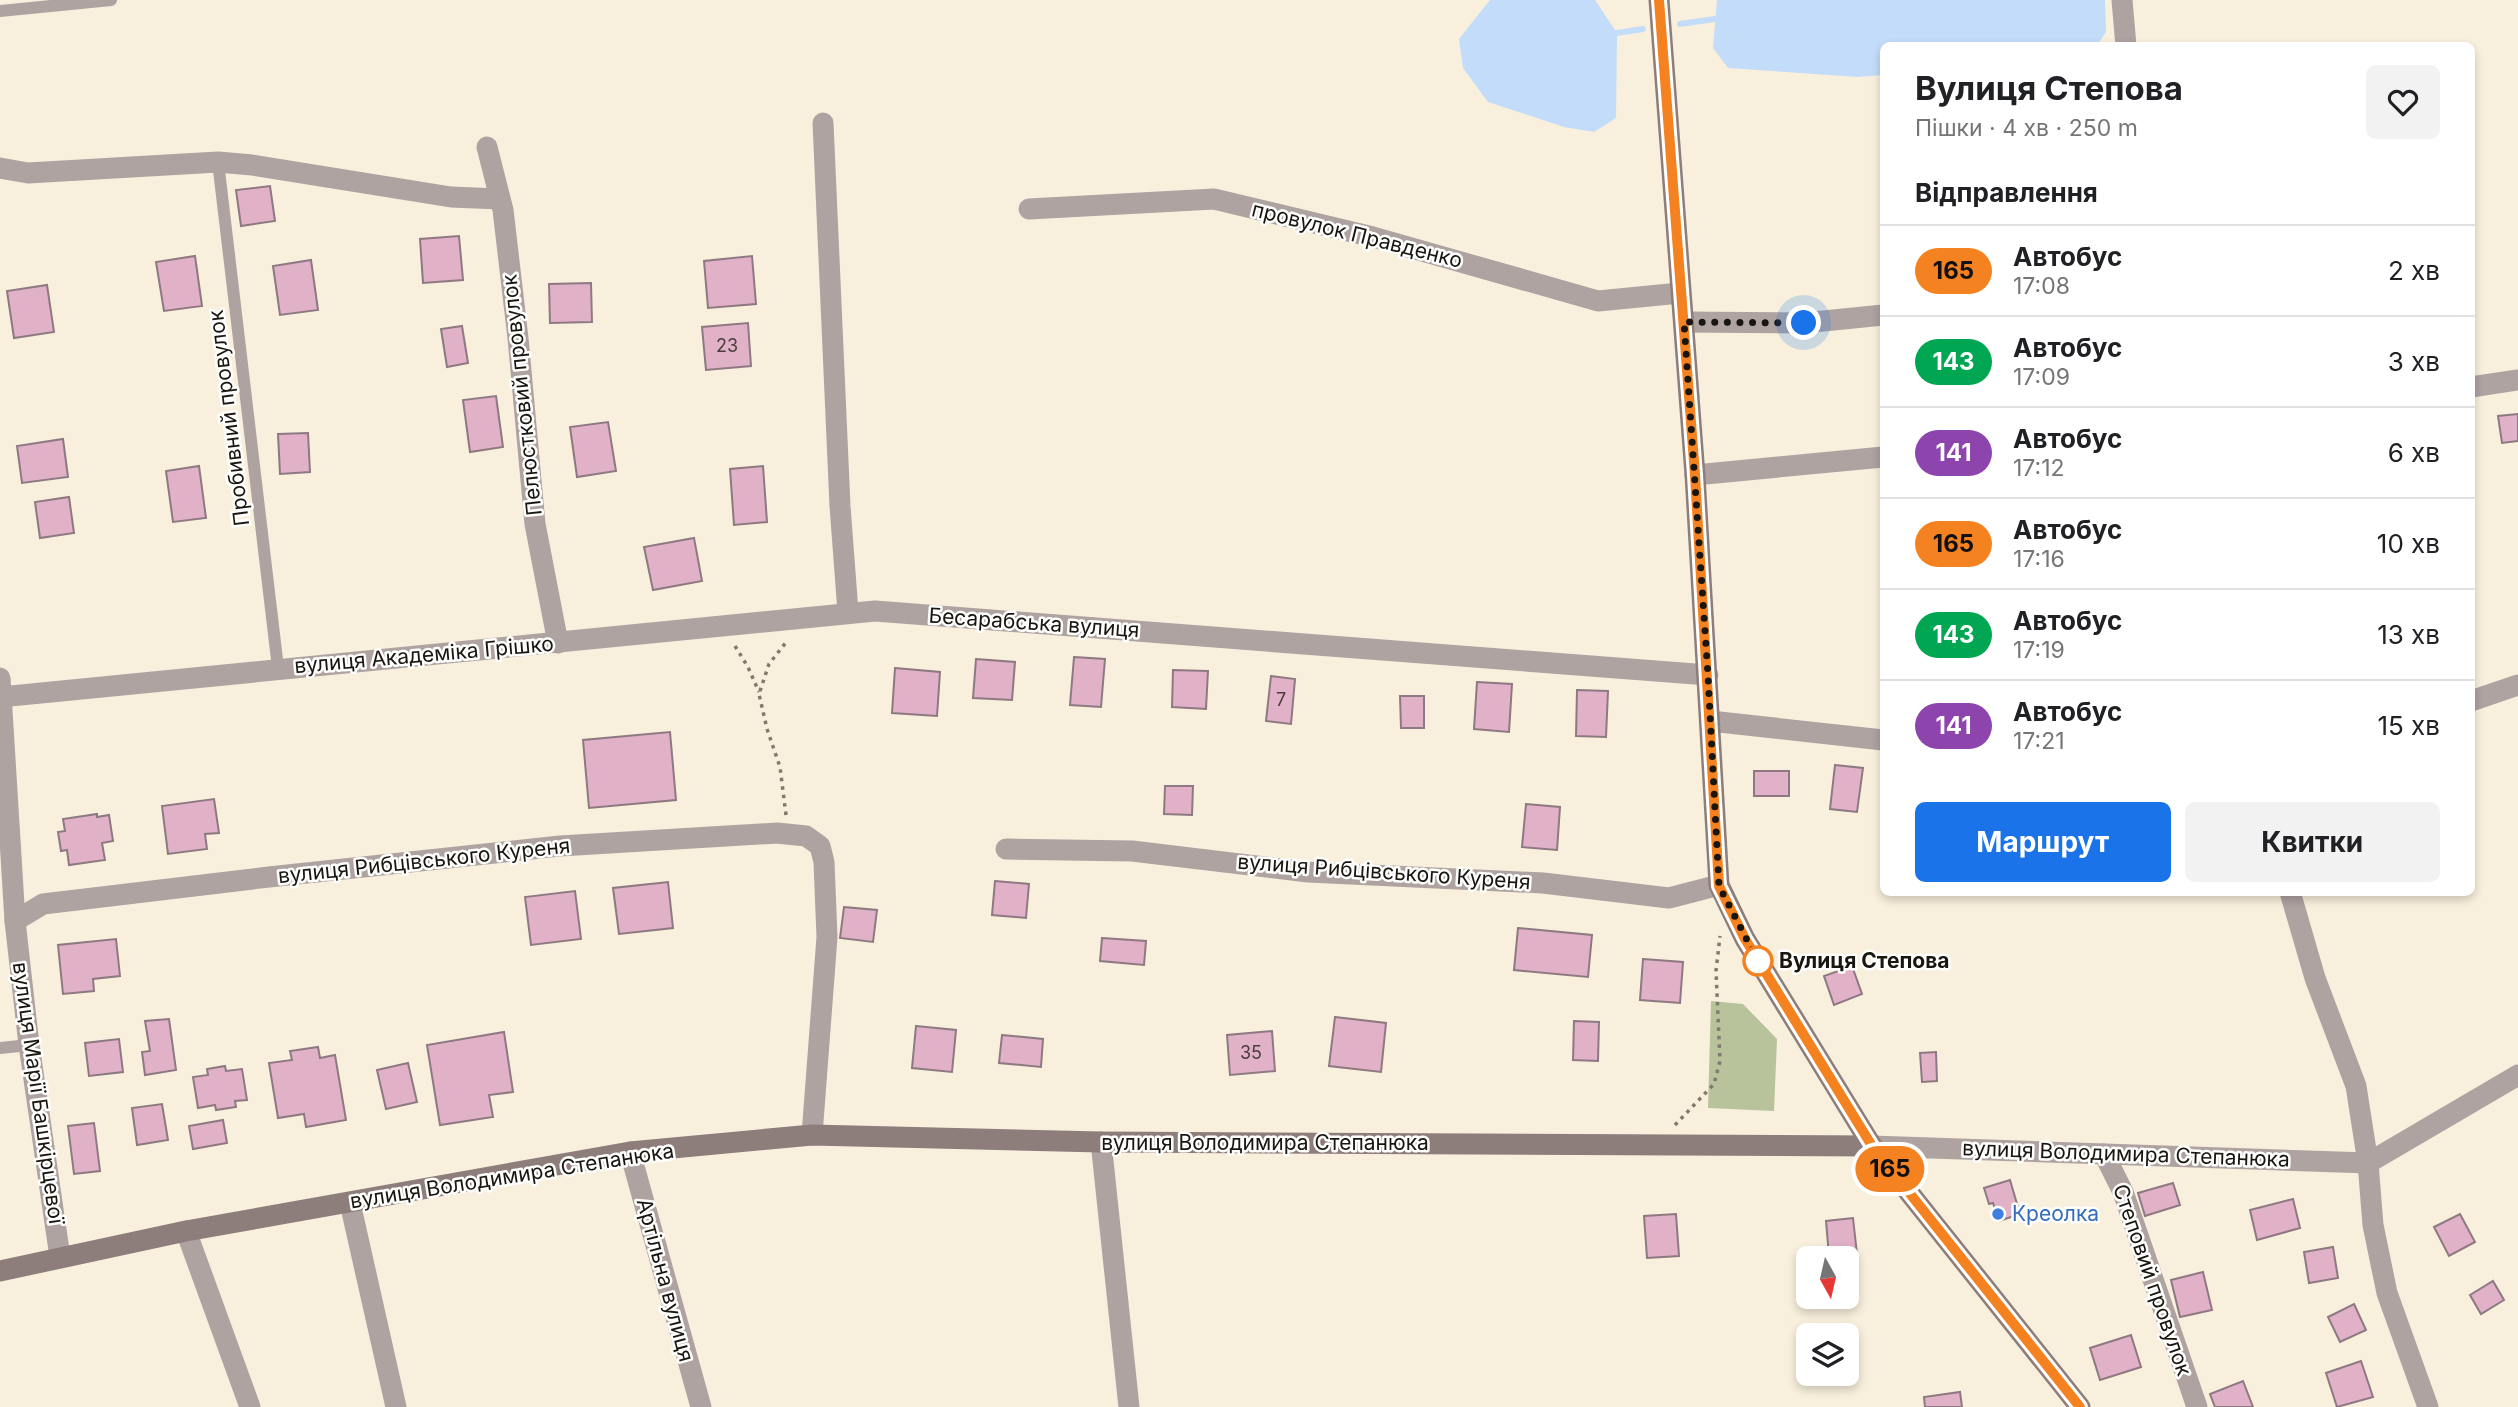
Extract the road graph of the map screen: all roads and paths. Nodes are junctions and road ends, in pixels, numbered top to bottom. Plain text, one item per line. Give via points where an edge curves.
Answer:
1 (111, 0) edge
2 (1659, 0) edge
3 (2122, 0) edge
4 (0, 11) edge
5 (2126, 42) edge
6 (822, 123) dead end
7 (487, 146) dead end
8 (218, 162) junction
9 (0, 168) edge
10 (500, 199) junction
11 (1029, 208) dead end
12 (1680, 293) junction
13 (1880, 315) edge
14 (1684, 322) junction
15 (2518, 380) edge
16 (2475, 386) edge
17 (1880, 457) edge
18 (1695, 475) junction
19 (848, 612) junction
20 (805, 617) junction
21 (708, 627) junction
22 (558, 643) junction
23 (278, 668) junction
24 (1708, 675) junction
25 (2518, 685) edge
26 (1, 690) edge
27 (759, 694) junction
28 (2475, 700) edge
29 (1710, 721) junction
30 (1880, 740) edge
31 (788, 834) junction
32 (1006, 849) dead end
33 (1719, 886) junction
34 (2291, 896) edge
35 (8, 922) edge
36 (1720, 936) dead end
37 (29, 1045) junction
38 (0, 1048) edge
39 (2518, 1075) edge
40 (813, 1135) junction
41 (1101, 1142) junction
42 (1656, 1145) junction
43 (1872, 1146) junction
44 (630, 1152) junction
45 (2104, 1154) junction
46 (2368, 1163) junction
47 (350, 1203) junction
48 (186, 1231) junction
49 (60, 1257) junction
50 (0, 1271) edge
51 (250, 1407) edge
52 (396, 1407) edge
53 (701, 1407) edge
54 (1129, 1407) edge
55 (2080, 1407) edge
56 (2197, 1407) edge
57 (2428, 1407) edge

1 - 4 lane
2 - 12 street
3 - 5 street
6 - 19 street
7 - 10 street, Пелюстковий провулок
8 - 9 street via 28,173
8 - 10 street via 451,197
8 - 23 lane, Пробивний провулок
10 - 22 street, Пелюстковий провулок via 535,524
11 - 12 street, провулок Правденко via 1214,199 1373,237 1598,301
12 - 14 street
13 - 14 street via 1804,323
14 - 18 street
15 - 16 street
17 - 18 street
18 - 24 street
19 - 20 street, вулиця Академіка Грішко
19 - 24 street, Бесарабська вулиця
20 - 21 street, вулиця Академіка Грішко
20 - 27 path via 769,664
21 - 22 street, вулиця Академіка Грішко
21 - 27 path via 734,644
22 - 23 street, вулиця Академіка Грішко
23 - 26 street, вулиця Академіка Грішко
24 - 29 street
25 - 28 street
26 - 35 street, вулиця Марії Башкірцевої
27 - 31 path via 780,766
29 - 30 street
29 - 33 street
31 - 35 street, вулиця Рибцівського Куреня via 560,846 283,875 43,904
31 - 40 street, вулиця Рибцівського Куреня via 806,836 820,846 824,862 827,937
32 - 33 street, вулиця Рибцівського Куреня via 1132,851 1308,872 1543,883 1669,898
33 - 43 street via 1745,939
34 - 46 street via 2315,978 2356,1086
35 - 37 street, вулиця Марії Башкірцевої
36 - 42 path via 1716,971 1720,1061 1714,1084
37 - 38 lane
37 - 49 street, вулиця Марії Башкірцевої
39 - 46 street
40 - 41 street, вулиця Володимира Степанюка
40 - 44 street, вулиця Володимира Степанюка
41 - 42 street, вулиця Володимира Степанюка
41 - 54 street
42 - 43 street, вулиця Володимира Степанюка
43 - 45 street, вулиця Володимира Степанюка
43 - 55 street
44 - 47 street, вулиця Володимира Степанюка
44 - 53 street, Артільна вулиця
45 - 46 street, вулиця Володимира Степанюка
45 - 56 street, Степовий провулок via 2123,1192
46 - 57 street via 2373,1225 2388,1293
47 - 48 street, вулиця Володимира Степанюка
47 - 52 street
48 - 49 street, вулиця Володимира Степанюка
48 - 51 street
49 - 50 street, вулиця Володимира Степанюка

